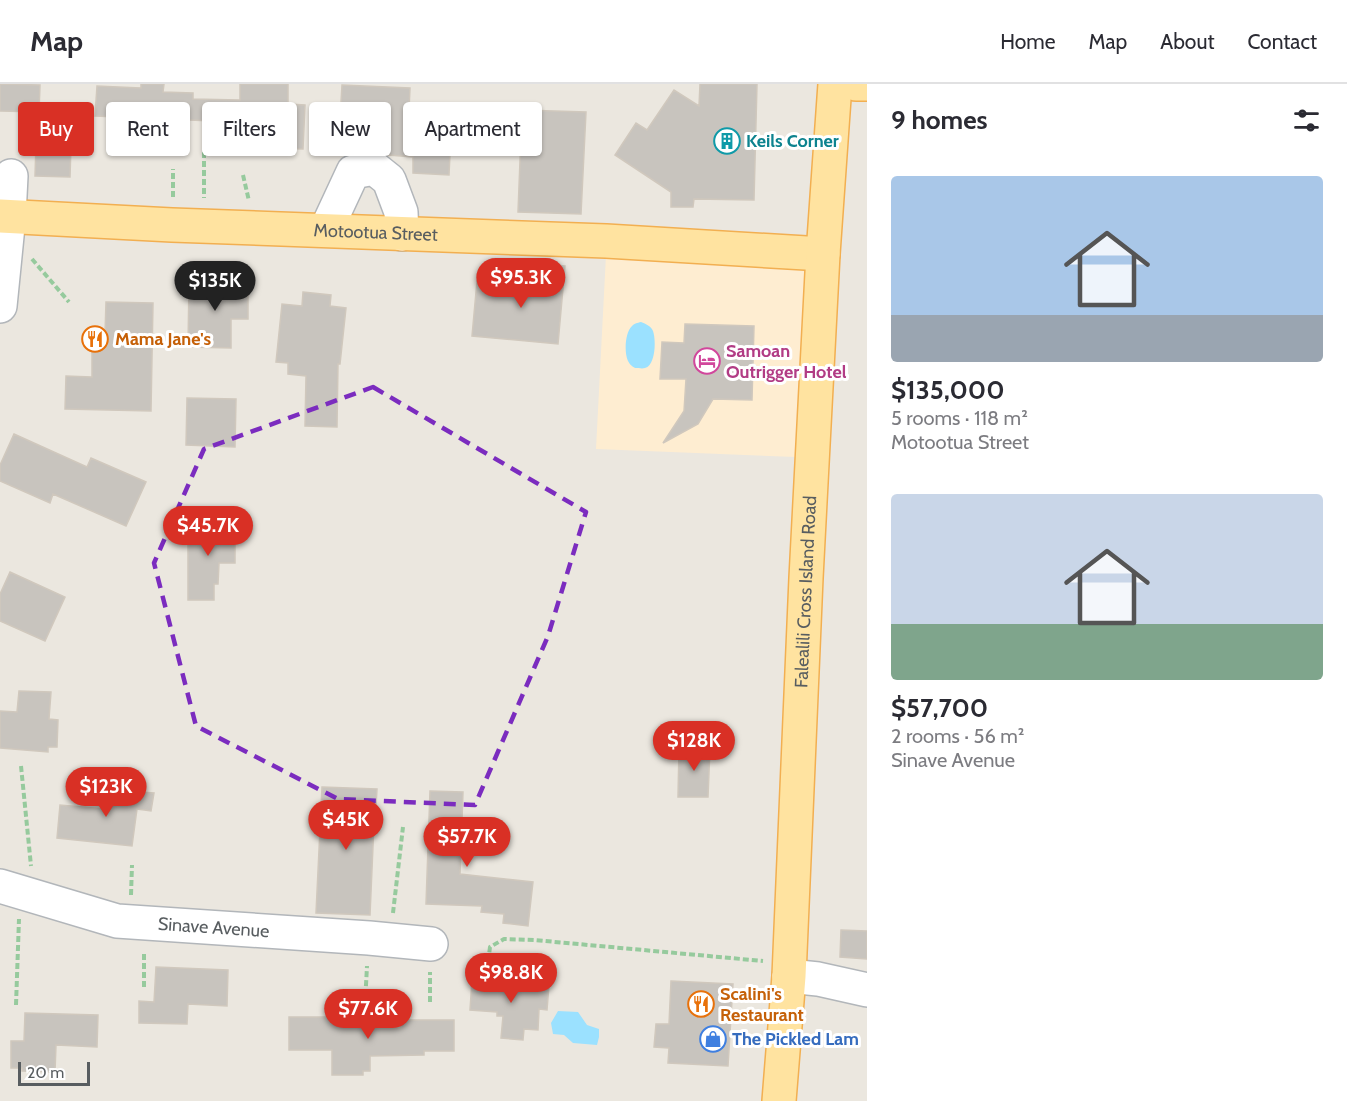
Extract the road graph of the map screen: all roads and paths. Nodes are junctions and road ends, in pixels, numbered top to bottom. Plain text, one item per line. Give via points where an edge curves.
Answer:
1 (834, 84) edge
2 (856, 84) edge
3 (867, 84) edge
4 (204, 156) edge
5 (11, 176) dead end
6 (204, 226) junction
7 (326, 230) junction
8 (4, 232) edge
9 (402, 234) junction
10 (823, 254) junction
11 (69, 302) dead end
12 (0, 306) edge
13 (21, 766) dead end
14 (402, 827) dead end
15 (10, 889) edge
16 (145, 923) junction
17 (379, 939) junction
18 (431, 944) dead end
19 (789, 969) junction
20 (487, 970) dead end
21 (144, 987) dead end
22 (867, 990) edge
23 (366, 1004) dead end
24 (16, 1005) dead end
25 (779, 1101) edge

1 - 10 main road, Falealili Cross Island Road
2 - 3 main road
4 - 6 path
5 - 8 street
6 - 7 main road, Motootua Street
6 - 8 main road, Motootua Street
7 - 9 main road, Motootua Street
7 - 9 street via 353,172 374,168 389,180 401,212
8 - 11 path
8 - 12 street
9 - 10 main road, Motootua Street
10 - 19 main road, Falealili Cross Island Road
13 - 15 path via 32,864
14 - 17 path
15 - 16 street, Sinave Avenue via 117,921
15 - 24 path
16 - 17 street, Sinave Avenue
16 - 21 path
17 - 18 street, Sinave Avenue
17 - 23 path
19 - 20 path via 504,939 490,947
19 - 22 street
19 - 25 main road, Falealili Cross Island Road

